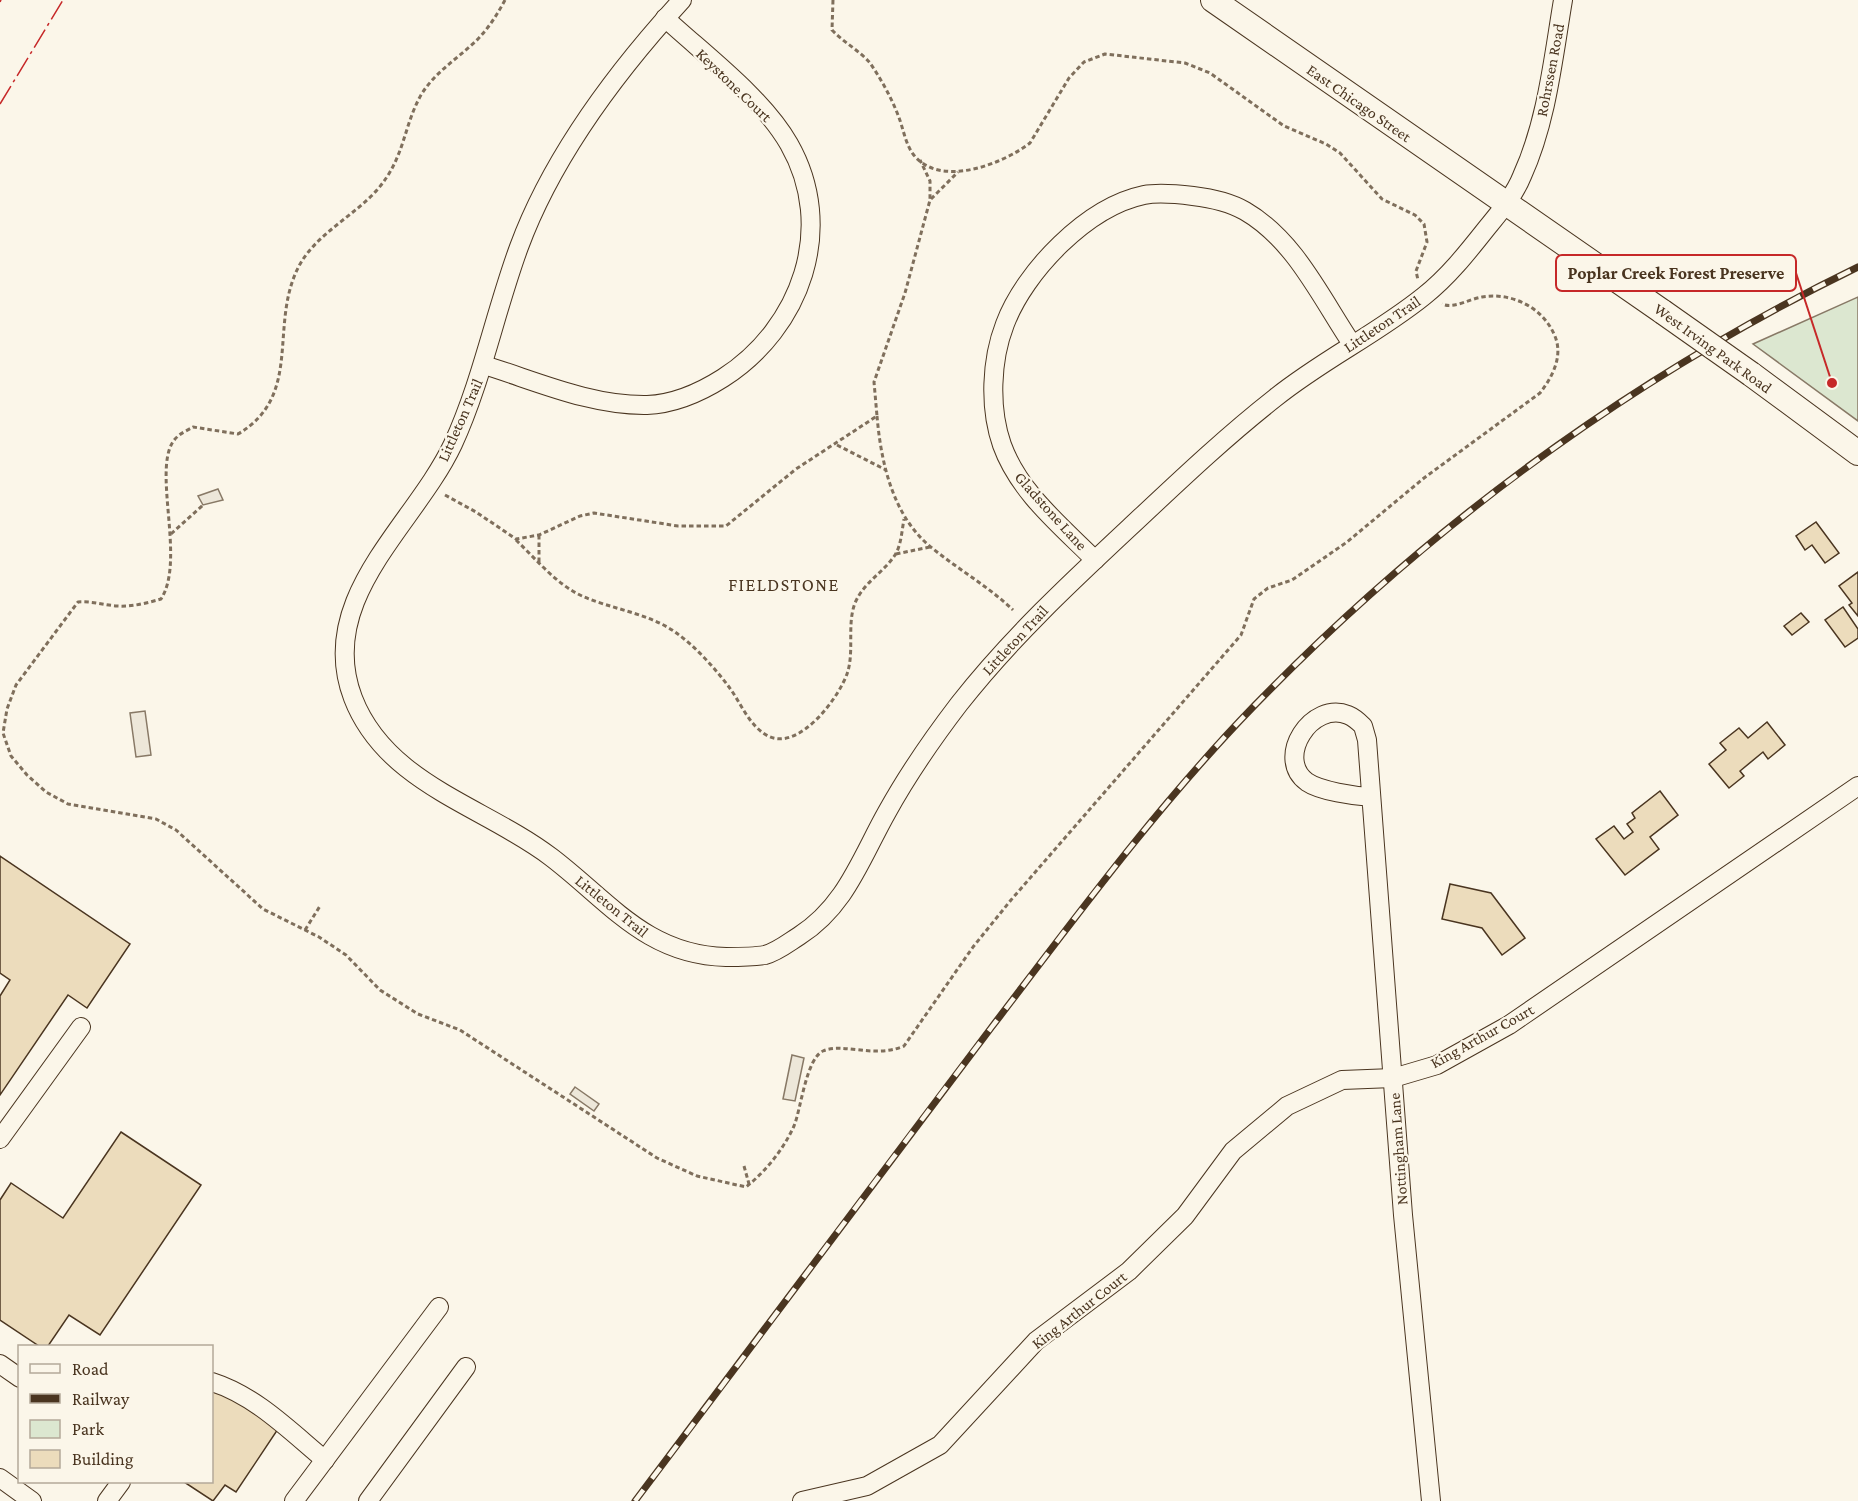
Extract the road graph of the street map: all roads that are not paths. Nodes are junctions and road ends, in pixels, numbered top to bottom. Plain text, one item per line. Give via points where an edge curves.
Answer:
1 (682, 0) edge
2 (1213, 0) edge
3 (1563, 0) edge
4 (665, 18) junction
5 (1506, 204) junction
6 (1352, 344) junction
7 (484, 365) junction
8 (1858, 453) edge
9 (1095, 560) junction
10 (1858, 786) edge
11 (1371, 797) junction
12 (81, 1027) dead end
13 (1393, 1078) junction
14 (0, 1139) edge
15 (440, 1307) dead end
16 (0, 1364) edge
17 (466, 1367) dead end
18 (18, 1377) edge
19 (213, 1382) edge
20 (325, 1460) junction
21 (10, 1478) edge
22 (120, 1483) edge
23 (32, 1501) edge
24 (107, 1501) edge
25 (294, 1501) edge
26 (368, 1501) edge
27 (802, 1501) edge
28 (1431, 1501) edge

1 - 4 street, Littleton Trail
2 - 5 main road, East Chicago Street
3 - 5 street, Rohrssen Road via 1546,107 1522,178
4 - 7 street, Littleton Trail via 611,86 547,183 518,250
4 - 7 street, Keystone Court via 773,121 789,144 803,176 810,204 808,256 786,315 757,354 734,371 710,387 658,403 593,398
5 - 6 street, Littleton Trail via 1456,267 1429,292
5 - 8 main road, West Irving Park Road, bridge
6 - 9 street, Littleton Trail via 1222,441
6 - 9 street, Gladstone Lane via 1289,247 1244,210 1208,198 1144,195 1113,207 1075,231 1037,271 1005,324 996,354 995,417 1001,443 1019,481
7 - 9 street, Littleton Trail via 452,445 362,583 351,613 346,648 346,676 353,698 378,741 397,762 540,849 629,923 658,942 684,952 717,957 765,955 827,915 845,892 885,816 942,726 1028,624
10 - 13 street, King Arthur Court via 1509,1025 1437,1065
11 - 11 street, Nottingham Lane via 1307,782 1295,765 1295,748 1312,720 1326,713 1347,714 1363,726
11 - 13 street, Nottingham Lane
12 - 14 street
13 - 27 street, King Arthur Court via 1342,1080 1287,1106 1233,1151 1185,1216 1135,1266 1036,1341 940,1445 867,1486
13 - 28 street, Nottingham Lane
15 - 20 street
16 - 18 street
17 - 26 street
19 - 20 street via 249,1398
20 - 25 street
21 - 23 street
22 - 24 street

